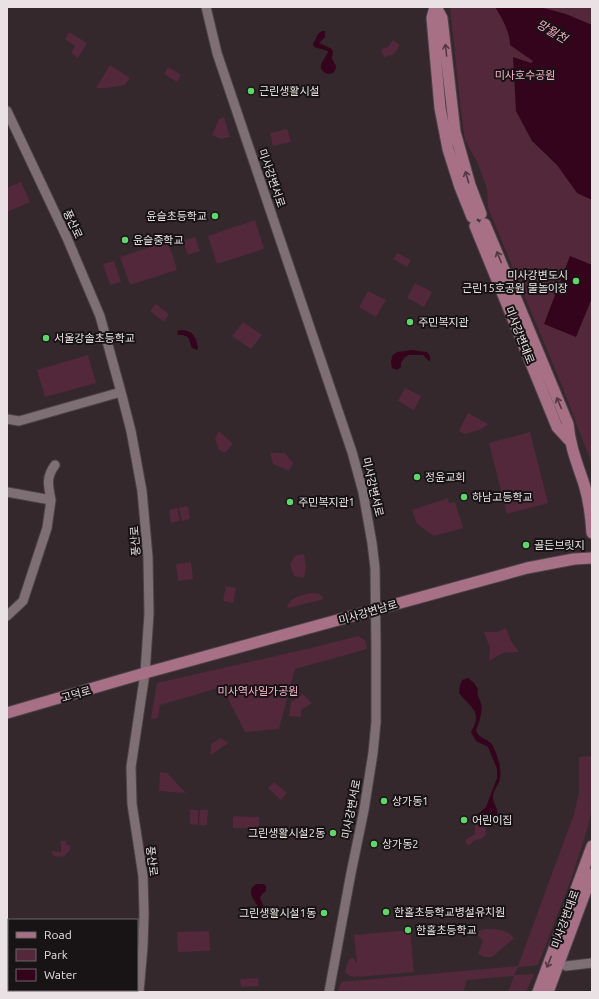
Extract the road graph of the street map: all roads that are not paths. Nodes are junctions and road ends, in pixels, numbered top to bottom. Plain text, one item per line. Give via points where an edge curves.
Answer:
1 (206, 7) edge
2 (436, 7) edge
3 (7, 111) edge
4 (121, 392) junction
5 (7, 419) edge
6 (55, 465) dead end
7 (7, 492) edge
8 (51, 500) junction
9 (592, 533) edge
10 (592, 558) edge
11 (375, 610) junction
12 (7, 616) edge
13 (145, 673) junction
14 (7, 713) edge
15 (592, 846) edge
16 (592, 874) edge
17 (592, 963) edge
18 (566, 966) dead end
19 (138, 992) edge
20 (329, 992) edge
21 (538, 992) edge
22 (548, 992) edge

1 - 11 street, 미사강변서로 via 217,53 352,452 363,492 372,543
2 - 9 main road, 미사강변대로 via 432,18 440,108 452,164 568,424 569,440 589,506
3 - 4 street, 풍산로 via 88,285 100,316
4 - 5 street via 19,420
4 - 13 street, 풍산로 via 142,491 148,557 149,614
6 - 8 street via 50,472 48,484
7 - 8 street
8 - 12 street via 47,528 23,601
10 - 11 main road, 미사강변남로 via 527,568
11 - 13 main road, 미사강변남로
11 - 20 street, 미사강변서로 via 377,691 373,753
13 - 14 main road, 고덕로
13 - 19 street, 풍산로 via 131,767 132,804 142,870 144,907
15 -> 21 main road, 미사강변대로
16 - 22 main road, 미사강변대로
17 - 18 street

